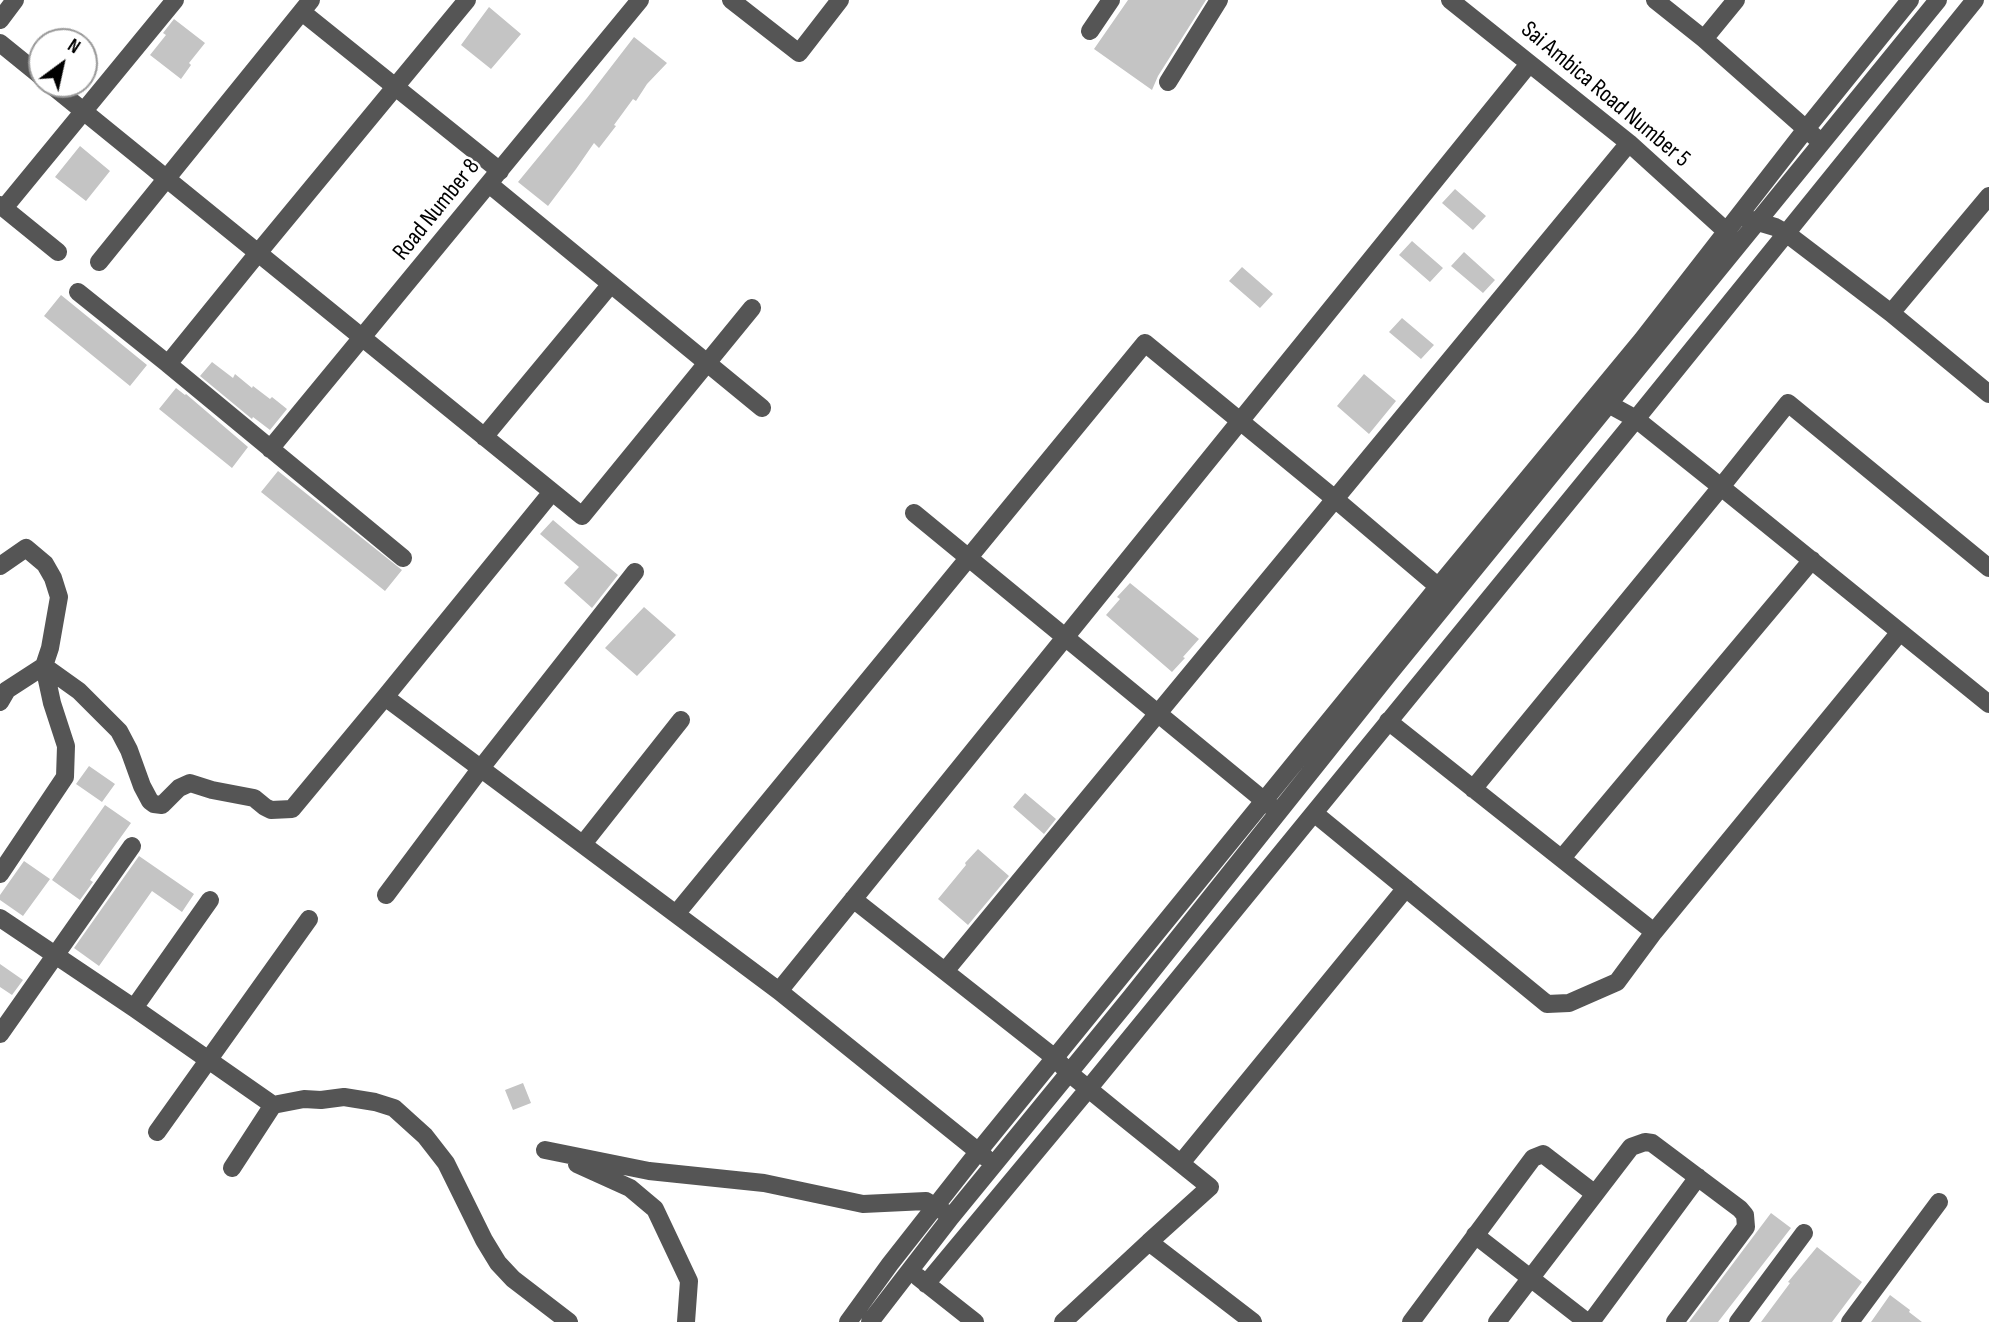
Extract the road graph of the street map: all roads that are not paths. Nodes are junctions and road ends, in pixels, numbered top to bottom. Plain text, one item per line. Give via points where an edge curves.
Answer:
1 (15, 0) edge
2 (175, 0) edge
3 (467, 0) edge
4 (640, 0) edge
5 (731, 0) edge
6 (839, 0) edge
7 (1111, 0) edge
8 (1219, 0) edge
9 (1450, 0) edge
10 (1655, 0) edge
11 (1735, 0) edge
12 (1910, 0) edge
13 (1938, 0) edge
14 (1975, 0) edge
15 (307, 6) edge
16 (0, 20) edge
17 (1090, 32) dead end
18 (1704, 39) junction
19 (0, 43) edge
20 (1529, 64) junction
21 (28, 66) edge
22 (1168, 82) dead end
23 (395, 87) junction
24 (67, 98) edge
25 (83, 111) junction
26 (1806, 129) junction
27 (1822, 142) junction
28 (1629, 144) junction
29 (167, 178) junction
30 (495, 178) junction
31 (1989, 196) edge
32 (2, 206) edge
33 (1739, 215) junction
34 (1756, 223) junction
35 (1726, 231) junction
36 (1786, 233) junction
37 (58, 252) dead end
38 (258, 253) junction
39 (99, 262) dead end
40 (611, 284) junction
41 (78, 292) dead end
42 (752, 308) dead end
43 (1891, 313) junction
44 (363, 338) junction
45 (707, 363) junction
46 (168, 364) junction
47 (1989, 394) edge
48 (1602, 401) junction
49 (762, 408) dead end
50 (1636, 419) junction
51 (1240, 421) junction
52 (484, 437) junction
53 (270, 449) junction
54 (1721, 487) junction
55 (552, 492) junction
56 (1335, 499) junction
57 (914, 513) dead end
58 (403, 558) dead end
59 (969, 558) junction
60 (1812, 560) junction
61 (0, 566) edge
62 (1989, 568) edge
63 (635, 572) dead end
64 (1445, 592) junction
65 (1900, 632) junction
66 (1065, 637) junction
67 (44, 666) junction
68 (386, 697) junction
69 (0, 702) edge
70 (1989, 705) edge
71 (1158, 714) junction
72 (681, 720) dead end
73 (1388, 721) junction
74 (481, 768) junction
75 (1473, 789) junction
76 (1272, 807) junction
77 (1314, 813) junction
78 (583, 844) junction
79 (132, 846) dead end
80 (1562, 858) junction
81 (0, 874) edge
82 (1406, 888) junction
83 (386, 895) dead end
84 (853, 899) junction
85 (210, 900) dead end
86 (676, 914) junction
87 (0, 918) edge
88 (309, 919) dead end
89 (1654, 932) junction
90 (56, 956) junction
91 (946, 971) junction
92 (779, 991) junction
93 (134, 1008) junction
94 (0, 1034) edge
95 (1055, 1058) junction
96 (208, 1060) junction
97 (1069, 1073) junction
98 (1089, 1088) junction
99 (274, 1105) junction
100 (157, 1132) dead end
101 (978, 1152) junction
102 (1181, 1163) junction
103 (994, 1165) junction
104 (232, 1168) dead end
105 (1698, 1177) junction
106 (1595, 1195) junction
107 (1939, 1202) dead end
108 (935, 1206) junction
109 (951, 1217) junction
110 (1804, 1233) dead end
111 (1475, 1235) junction
112 (1149, 1242) junction
113 (909, 1271) junction
114 (1530, 1279) junction
115 (926, 1284) junction
116 (569, 1322) edge
117 (686, 1322) edge
118 (848, 1322) edge
119 (870, 1322) edge
120 (975, 1322) edge
121 (1063, 1322) edge
122 (1253, 1322) edge
123 (1411, 1322) edge
124 (1497, 1322) edge
125 (1589, 1322) edge
126 (1675, 1322) edge
127 (1738, 1322) edge
128 (1850, 1322) edge

1 - 16 street
2 - 25 street
3 - 23 street
4 - 30 street, Road Number 8
5 - 6 street via 799,52
7 - 17 street
8 - 22 street
9 - 20 street, Sai Ambica Road Number 5
10 - 18 street
11 - 18 street
12 - 26 street
13 - 27 street
14 - 36 street
15 - 23 street
15 - 29 street
18 - 26 street
19 - 21 street
20 - 28 street, Sai Ambica Road Number 5
20 - 51 street
23 - 30 street
23 - 38 street
24 - 25 street
25 - 29 street
25 - 32 street
26 - 27 street
26 - 33 street
27 - 34 street
28 - 35 street, Sai Ambica Road Number 5
28 - 56 street
29 - 38 street
29 - 39 street
30 - 40 street
30 - 44 street, Road Number 8
31 - 43 street
32 - 37 street
33 - 34 street
33 - 35 street
34 - 36 street
34 - 48 street
35 - 48 street via 1642,340
36 - 43 street
36 - 50 street
38 - 44 street
38 - 46 street
40 - 45 street
40 - 52 street
41 - 46 street
42 - 45 street
43 - 47 street
44 - 52 street
44 - 53 street, Road Number 8
45 - 49 street
45 - 55 street via 582,516
46 - 53 street
48 - 50 street
48 - 64 street
50 - 54 street
50 - 73 street
51 - 56 street
51 - 59 street via 1145,343
51 - 66 street
52 - 55 street
53 - 58 street
54 - 60 street
54 - 62 street via 1787,403
54 - 75 street
55 - 68 street
56 - 64 street
56 - 71 street
57 - 59 street
59 - 66 street
59 - 86 street
60 - 65 street
60 - 80 street
61 - 67 street via 26,548 53,578 60,597
63 - 74 street
64 - 76 street
65 - 70 street
65 - 89 street
66 - 71 street
66 - 84 street
67 - 68 street via 79,691 119,731 142,786 158,806 190,783 254,798 271,810 292,809
67 - 69 street via 7,690
67 - 81 street via 66,746 65,777
68 - 74 street
71 - 76 street
71 - 91 street
72 - 78 street
73 - 75 street
73 - 77 street
74 - 78 street
74 - 83 street
75 - 80 street
76 - 95 street
76 - 97 street
77 - 82 street
77 - 98 street
78 - 86 street
79 - 90 street
80 - 89 street
82 - 89 street via 1547,1004 1569,1003 1617,982
82 - 102 street
84 - 91 street
84 - 92 street
85 - 93 street
86 - 92 street
87 - 90 street
88 - 96 street
90 - 93 street
90 - 94 street
91 - 95 street
92 - 101 street
93 - 96 street
95 - 97 street
95 - 101 street
96 - 99 street
96 - 100 street
97 - 98 street
97 - 103 street
98 - 102 street
98 - 115 street
99 - 104 street
99 - 116 street via 344,1097 394,1108 446,1163 498,1263
101 - 103 street
101 - 108 street
102 - 112 street via 1210,1187
103 - 109 street
105 - 106 street via 1645,1142 1631,1147
105 - 125 street
105 - 126 street via 1740,1209 1746,1227
106 - 111 street via 1539,1155
106 - 114 street
107 - 128 street
108 - 109 street
108 - 117 street via 926,1202 863,1204 764,1183 649,1171 545,1150 630,1188 655,1209 689,1281
108 - 118 street
109 - 113 street
110 - 127 street
111 - 114 street
111 - 123 street
112 - 121 street
112 - 122 street
113 - 115 street
113 - 119 street
114 - 124 street
114 - 125 street
115 - 120 street

